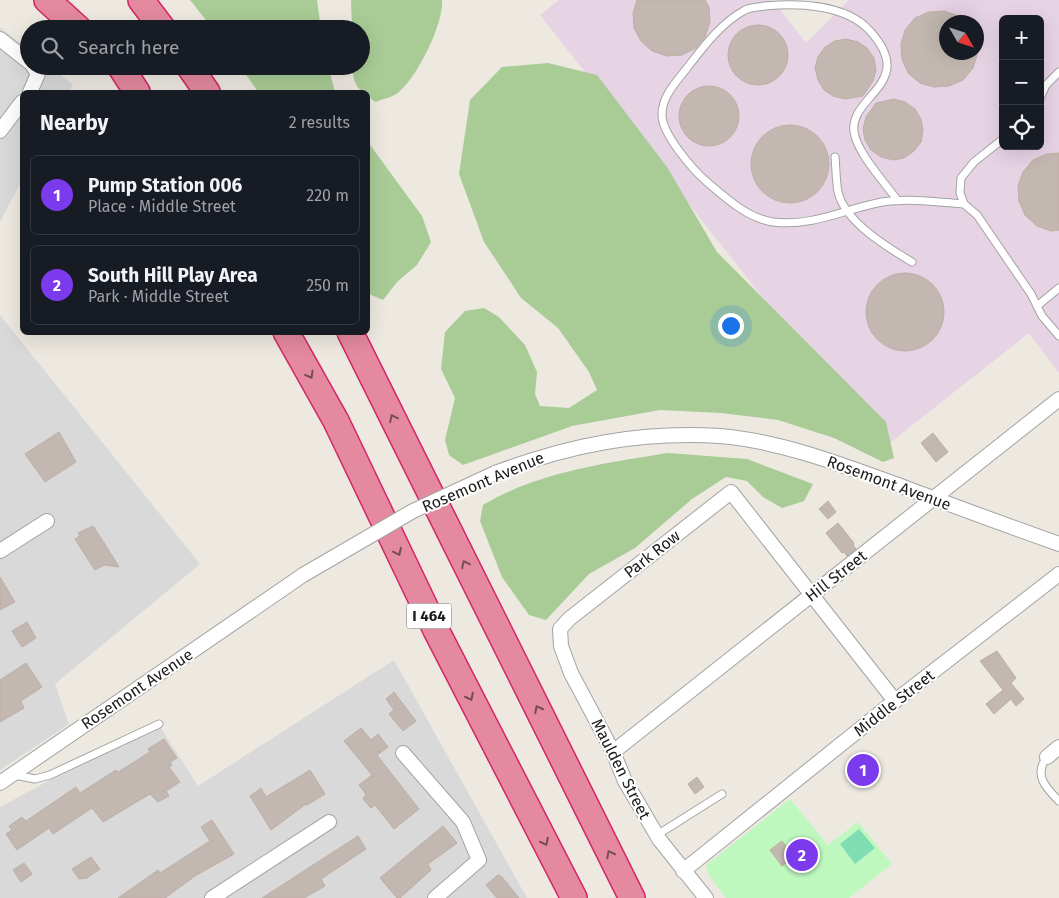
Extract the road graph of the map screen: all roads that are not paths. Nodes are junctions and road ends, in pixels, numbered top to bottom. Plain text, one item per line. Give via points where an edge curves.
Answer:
1 (47, 0) edge
2 (68, 0) edge
3 (141, 0) edge
4 (156, 16) edge
5 (69, 20) edge
6 (84, 20) edge
7 (0, 39) edge
8 (20, 55) edge
9 (1059, 72) edge
10 (35, 75) edge
11 (196, 75) edge
12 (1044, 89) edge
13 (31, 90) edge
14 (207, 90) edge
15 (20, 105) edge
16 (0, 131) edge
17 (999, 142) edge
18 (835, 157) dead end
19 (898, 202) junction
20 (964, 204) junction
21 (846, 212) junction
22 (912, 262) dead end
23 (1059, 288) edge
24 (1036, 306) junction
25 (288, 335) edge
26 (351, 335) edge
27 (1059, 336) edge
28 (1059, 399) edge
29 (934, 499) junction
30 (47, 521) dead end
31 (1059, 544) edge
32 (0, 551) edge
33 (1059, 574) edge
34 (812, 594) junction
35 (560, 629) joint
36 (895, 701) junction
37 (159, 724) dead end
38 (1059, 747) edge
39 (613, 752) junction
40 (403, 753) dead end
41 (1047, 757) joint
42 (6, 779) edge
43 (722, 794) dead end
44 (1059, 801) edge
45 (329, 822) dead end
46 (657, 835) junction
47 (684, 871) junction
48 (212, 898) edge
49 (435, 898) edge
50 (574, 898) edge
51 (632, 898) edge
52 (706, 898) edge

1 - 5 highway
2 - 6 highway
3 - 4 highway
7 - 8 street
9 - 12 lane
10 - 13 street
11 - 14 highway
15 - 16 street
17 - 20 lane via 974,162 961,178 960,193
18 - 21 lane via 838,192
19 - 20 lane
19 - 21 lane via 882,202
19 - 21 lane via 857,144 854,131 856,117 883,84 887,68 884,51 870,30 825,7 785,4 748,8 727,21 668,92 662,115 671,141 700,176 740,209 771,222 800,224
20 - 24 lane via 977,216
21 - 22 lane via 884,245
23 - 24 lane
24 - 27 lane
25 -> 50 highway, I 464 via 336,421 436,630
51 -> 26 highway
28 - 29 street, Hill Street
29 - 31 street, Rosemont Avenue
29 - 34 street, Hill Street
29 - 42 street, Rosemont Avenue, bridge via 820,458 722,436 660,435 562,450 495,473 413,511 303,575
30 - 32 street
33 - 36 street, Middle Street
34 - 35 street, Park Row via 731,492
34 - 36 street
34 - 39 street, Hill Street
35 - 39 street, Maulden Street via 560,646 571,673
36 - 47 street, Middle Street
37 - 42 lane via 50,775
38 - 41 street
39 - 46 street, Maulden Street via 625,781
40 - 49 street via 463,822 479,860
41 - 44 lane via 1042,763 1043,785
43 - 46 lane
45 - 48 street
46 - 47 street, Maulden Street
47 - 52 street, Maulden Street

